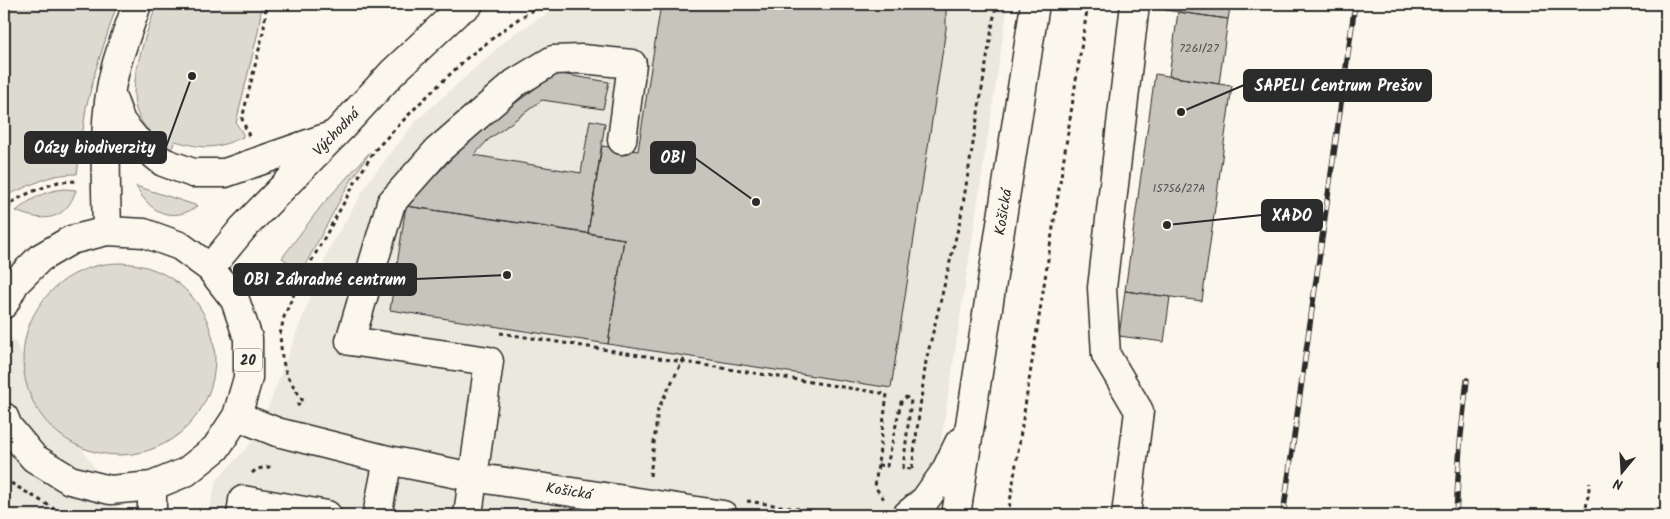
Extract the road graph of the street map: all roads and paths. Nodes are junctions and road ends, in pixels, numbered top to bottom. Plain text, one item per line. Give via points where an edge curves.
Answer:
1 (137, 4) edge
2 (266, 4) edge
3 (469, 4) edge
4 (996, 4) edge
5 (1088, 4) edge
6 (1135, 4) edge
7 (1033, 7) edge
8 (111, 95) junction
9 (334, 136) junction
10 (622, 140) dead end
11 (242, 141) dead end
12 (78, 181) dead end
13 (4, 199) edge
14 (12, 202) junction
15 (8, 208) dead end
16 (107, 231) junction
17 (278, 267) dead end
18 (210, 268) junction
19 (7, 285) edge
20 (297, 287) dead end
21 (497, 333) dead end
22 (685, 356) dead end
23 (682, 362) junction
24 (237, 416) junction
25 (971, 419) junction
26 (5, 424) edge
27 (388, 460) junction
28 (878, 466) junction
29 (912, 469) junction
30 (474, 477) junction
31 (910, 479) dead end
32 (4, 480) edge
33 (1590, 482) dead end
34 (649, 485) dead end
35 (152, 486) junction
36 (875, 487) dead end
37 (580, 504) edge
38 (734, 508) edge
39 (65, 515) edge
40 (152, 515) edge
41 (241, 515) edge
42 (327, 515) edge
43 (377, 515) edge
44 (468, 515) edge
45 (840, 515) edge
46 (907, 515) edge
47 (956, 515) edge
48 (1008, 515) edge
49 (1126, 515) edge
50 (1585, 515) edge

1 - 8 main road via 115,70
2 - 11 path via 264,29 242,119 250,138
3 - 9 main road, Východná via 393,72
4 - 29 path via 961,216 926,361
5 - 48 path
6 - 49 main road via 1102,288 1106,355 1139,411
7 - 25 main road, Košická
8 - 9 main road via 121,122 135,139 163,162 193,173 225,173
8 - 16 main road via 106,137
9 - 18 main road, Východná via 243,228
10 - 30 main road via 632,64 553,60 516,83 437,151 391,203 350,341 489,361
12 - 14 path via 58,182
13 - 14 path
14 - 15 path
16 - 18 main road, 20 via 144,233 180,246
16 - 19 main road, 20 via 72,240 40,258
17 - 20 path
18 - 24 main road, 20 via 235,300 248,338 248,378
21 - 23 path
22 - 23 path
23 - 28 path via 887,394
23 - 34 path via 658,409
24 - 27 main road, Košická via 277,432
24 - 35 main road, 20 via 216,448 186,472
25 - 46 main road, Košická via 945,472 925,500
25 - 47 main road, Košická
26 - 35 main road, 20 via 34,458 70,480 110,490
27 - 30 main road, Košická
27 - 43 main road
28 - 29 path via 887,466 901,402 906,397 912,400 903,468
28 - 36 path
29 - 31 path
30 - 37 main road, Košická
30 - 44 main road
32 - 39 path
33 - 50 path
35 - 40 main road
37 - 38 main road, Košická
38 - 45 path
41 - 42 main road via 243,500

